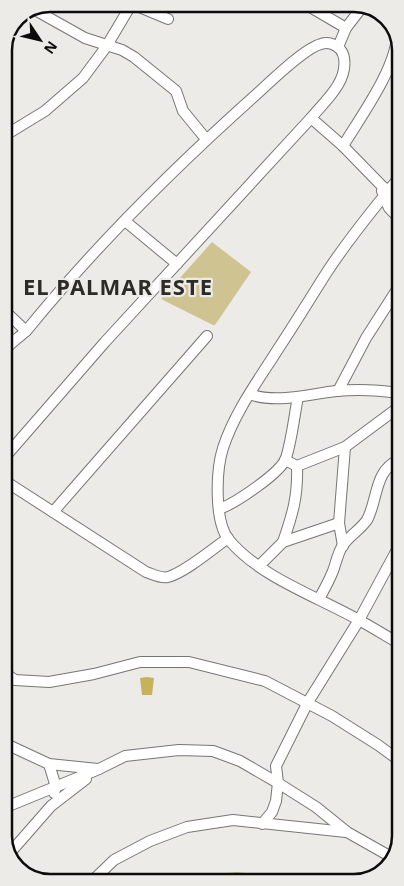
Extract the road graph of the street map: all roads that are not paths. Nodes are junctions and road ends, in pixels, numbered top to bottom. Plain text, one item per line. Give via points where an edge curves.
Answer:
1 (126, 13) edge
2 (153, 13) edge
3 (320, 13) edge
4 (358, 13) edge
5 (42, 14) edge
6 (168, 19) dead end
7 (346, 28) junction
8 (106, 47) junction
9 (338, 47) junction
10 (392, 60) edge
11 (311, 118) junction
12 (13, 131) edge
13 (206, 139) junction
14 (343, 146) junction
15 (392, 184) edge
16 (384, 191) junction
17 (392, 196) edge
18 (392, 211) edge
19 (125, 221) junction
20 (177, 264) junction
21 (392, 297) edge
22 (13, 318) edge
23 (26, 331) junction
24 (207, 336) dead end
25 (13, 339) edge
26 (338, 391) junction
27 (392, 392) edge
28 (250, 394) junction
29 (298, 397) junction
30 (392, 412) edge
31 (345, 447) junction
32 (12, 448) edge
33 (285, 460) junction
34 (392, 464) edge
35 (297, 466) junction
36 (12, 486) edge
37 (219, 509) junction
38 (53, 512) junction
39 (339, 523) junction
40 (228, 538) junction
41 (283, 542) junction
42 (342, 546) junction
43 (392, 559) edge
44 (259, 566) junction
45 (319, 599) junction
46 (359, 620) junction
47 (392, 639) edge
48 (12, 679) edge
49 (308, 702) junction
50 (12, 747) edge
51 (392, 755) edge
52 (49, 764) junction
53 (99, 769) junction
54 (278, 783) junction
55 (56, 787) junction
56 (12, 805) edge
57 (51, 806) junction
58 (262, 824) junction
59 (347, 832) junction
60 (15, 847) edge
61 (387, 854) edge
62 (100, 873) edge

1 - 8 street
2 - 6 street
3 - 7 street
4 - 7 street
5 - 8 street
7 - 9 street
8 - 12 street via 83,78 45,111
8 - 13 street via 122,50 134,57 176,91 183,111
9 - 11 street via 344,55 343,75 338,86
9 - 13 street via 321,44 311,49
10 - 14 street
11 - 14 street
11 - 20 street
13 - 19 street
14 - 16 street
15 - 16 street
16 - 17 street
16 - 18 street
16 - 28 street via 328,271
19 - 20 street
19 - 23 street via 77,270
20 - 32 street
21 - 26 street
22 - 23 street
23 - 25 street
24 - 38 street
26 - 27 street
26 - 29 street
28 - 29 street
28 - 37 street via 223,449 218,468
29 - 33 street
30 - 31 street
31 - 35 street
31 - 39 street
33 - 35 street
33 - 37 street via 264,481
34 - 42 street via 382,474 366,520
35 - 41 street via 296,505
36 - 38 street
37 - 40 street
38 - 40 street via 158,577 180,572
39 - 41 street
39 - 42 street
40 - 44 street
41 - 44 street
42 - 45 street
43 - 46 street
44 - 45 street
45 - 46 street
46 - 47 street
46 - 49 street
48 - 49 street via 49,682 140,662 189,662 265,681
49 - 51 street
49 - 54 street via 276,766
50 - 52 street
52 - 53 street
52 - 55 street
53 - 54 street via 125,756 179,750 213,752 240,761
53 - 55 street
53 - 57 street
54 - 58 street via 272,812
54 - 59 street
55 - 56 street
55 - 57 street
57 - 60 street
58 - 59 street
58 - 62 street via 233,820 187,827 114,860
59 - 61 street

